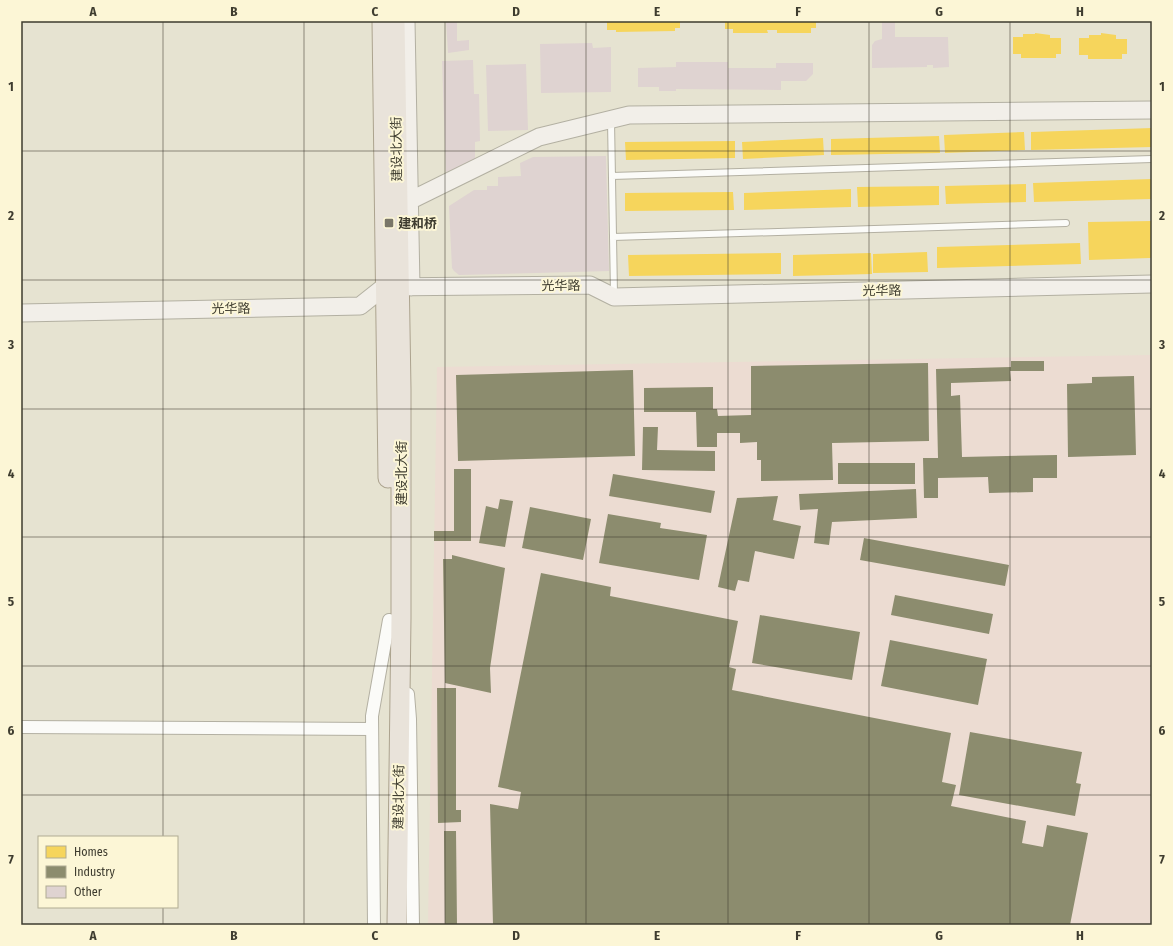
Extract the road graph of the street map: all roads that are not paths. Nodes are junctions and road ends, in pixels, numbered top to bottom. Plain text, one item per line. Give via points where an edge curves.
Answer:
1 (382, 21) edge
2 (395, 21) edge
3 (406, 21) edge
4 (1152, 110) edge
5 (610, 120) junction
6 (1152, 160) edge
7 (612, 176) junction
8 (403, 204) junction
9 (1066, 223) dead end
10 (613, 237) junction
11 (1152, 284) edge
12 (398, 288) junction
13 (614, 297) junction
14 (21, 313) edge
15 (395, 622) junction
16 (21, 727) edge
17 (372, 729) junction
18 (374, 925) edge
19 (391, 925) edge
20 (397, 925) edge
21 (413, 925) edge

1 - 12 main road
2 - 8 main road, 建设北大街
3 - 8 street
4 - 5 street via 628,116
5 - 7 lane
5 - 8 street via 539,137
6 - 7 lane
7 - 10 lane
8 - 12 main road, 建设北大街
9 - 10 lane
10 - 13 lane
11 - 13 street, 光华路
12 - 13 street, 光华路 via 590,285
12 - 14 street, 光华路 via 360,306
12 - 15 main road, 建设北大街 via 401,389
15 - 17 street via 372,716
15 - 19 main road
15 - 20 main road, 建设北大街
15 - 21 street via 410,719
16 - 17 street
17 - 18 street

